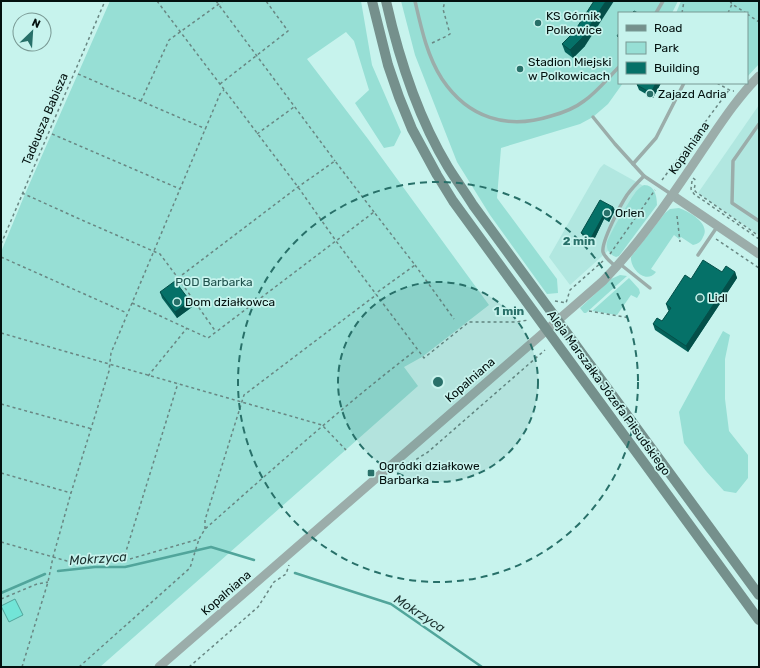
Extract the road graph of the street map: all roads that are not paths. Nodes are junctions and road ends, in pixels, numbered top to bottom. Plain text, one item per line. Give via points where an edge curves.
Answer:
1 (372, 1) edge
2 (386, 1) edge
3 (415, 1) edge
4 (663, 1) edge
5 (657, 12) edge
6 (618, 68) edge
7 (759, 76) edge
8 (683, 84) edge
9 (593, 117) dead end
10 (759, 124) edge
11 (632, 164) junction
12 (644, 176) junction
13 (672, 195) junction
14 (759, 221) edge
15 (718, 226) junction
16 (758, 252) edge
17 (698, 255) dead end
18 (618, 266) junction
19 (650, 288) dead end
20 (557, 321) junction
21 (547, 330) junction
22 (759, 595) edge
23 (759, 620) edge
24 (159, 667) edge

1 - 21 main road, Aleja Marszałka Józefa Piłsudskiego via 388,65 412,129 433,169
2 - 20 main road, Aleja Marszałka Józefa Piłsudskiego via 412,90 447,166
3 - 6 lane via 426,45 442,79 472,110 491,119 517,122 558,114 584,102
4 - 5 lane
7 - 13 street, Kopalniana via 735,105
8 - 11 lane via 656,138
9 - 11 lane
10 - 14 lane via 733,161 732,203
11 - 12 lane
12 - 13 lane
12 - 18 lane via 627,195 603,245 606,258
13 - 15 street
13 - 18 street, Kopalniana
15 - 16 street
15 - 17 lane
18 - 19 lane
18 - 20 street, Kopalniana
20 - 21 street, Kopalniana
20 - 22 main road, Aleja Marszałka Józefa Piłsudskiego
21 - 23 main road, Aleja Marszałka Józefa Piłsudskiego
21 - 24 street, Kopalniana

